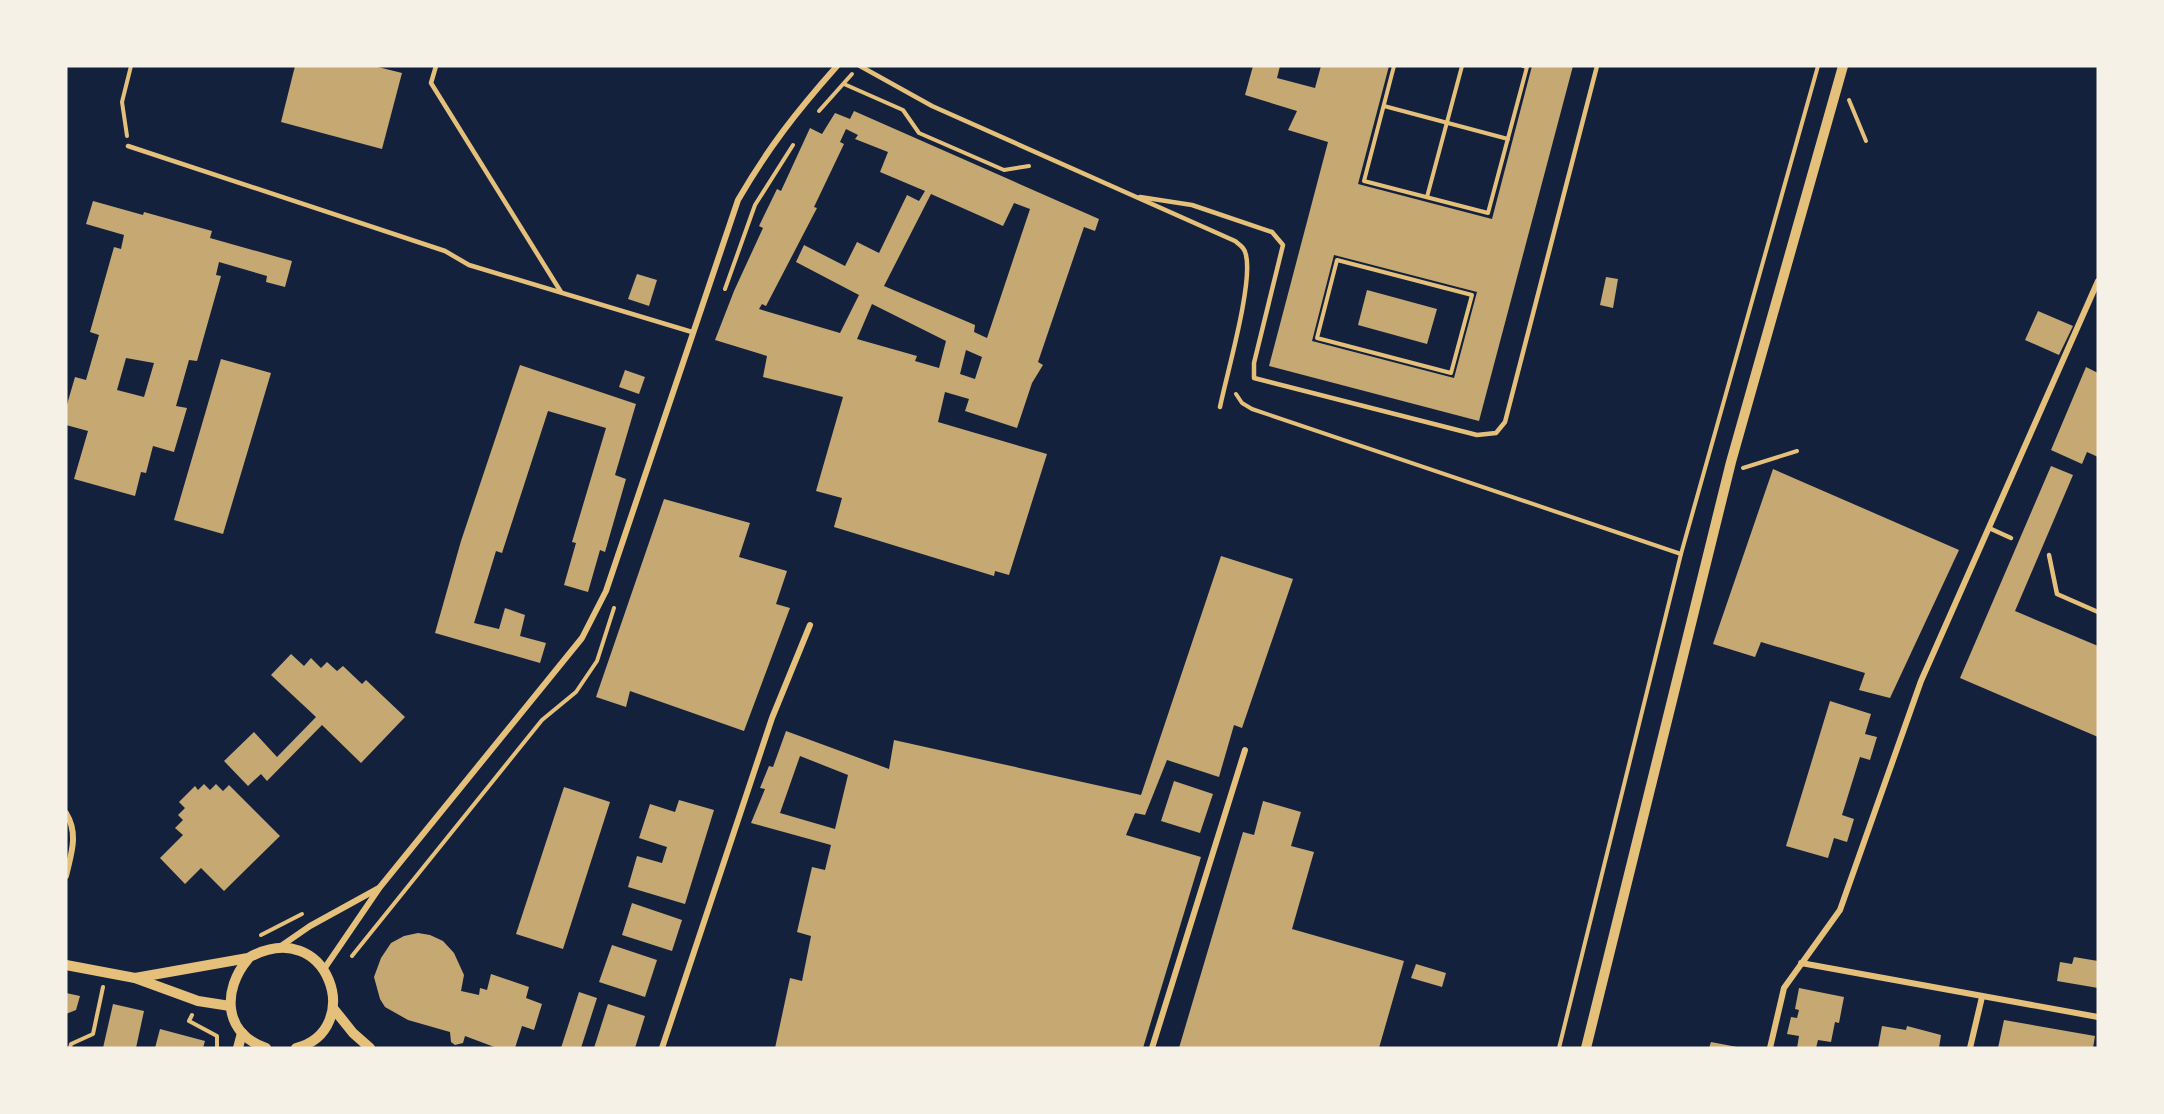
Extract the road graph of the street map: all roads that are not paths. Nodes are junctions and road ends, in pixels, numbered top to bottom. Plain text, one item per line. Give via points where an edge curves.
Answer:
1 (436, 66) edge
2 (837, 66) edge
3 (859, 66) edge
4 (1597, 66) edge
5 (1841, 71) edge
6 (128, 147) road end
7 (1140, 197) junction
8 (2098, 281) edge
9 (561, 292) junction
10 (692, 332) junction
11 (1220, 407) dead end
12 (1989, 528) junction
13 (2011, 538) dead end
14 (2049, 555) dead end
15 (2098, 612) edge
16 (810, 625) dead end
17 (1245, 750) dead end
18 (66, 813) edge
19 (66, 876) edge
20 (380, 887) junction
21 (281, 946) junction
22 (248, 958) junction
23 (1801, 963) junction
24 (66, 965) edge
25 (324, 969) junction
26 (135, 978) junction
27 (1982, 997) junction
28 (230, 1006) junction
29 (333, 1008) junction
30 (2098, 1017) edge
31 (242, 1033) junction
32 (238, 1048) edge
33 (266, 1048) edge
34 (301, 1048) edge
35 (370, 1048) edge
36 (662, 1048) edge
37 (1152, 1048) edge
38 (1586, 1048) edge
39 (1770, 1048) edge
40 (1970, 1048) edge

1 - 9 lane via 431,82
2 - 10 street via 790,118 738,200
3 - 7 lane via 933,106
4 - 7 lane via 1505,422 1496,433 1477,435 1254,378 1254,363 1283,245 1279,237 1192,205
5 - 38 street via 1731,462
6 - 9 lane via 446,251 469,265
7 - 11 lane via 1235,241 1246,253 1245,288
8 - 12 street
9 - 10 lane
10 - 20 street via 606,591 582,638
12 - 13 lane
12 - 23 street via 1921,681 1840,910
14 - 15 lane via 2057,594
16 - 36 street via 772,718
17 - 37 street
18 - 19 street via 74,839
20 - 21 street
20 - 25 street
21 - 22 street
21 - 25 street via 310,955
22 - 26 street
22 - 28 street via 232,983
23 - 27 street
23 - 39 street via 1784,987
24 - 26 street
25 - 29 street via 333,989
26 - 28 street via 198,1001
27 - 30 street
27 - 40 street
28 - 31 street
29 - 34 street via 324,1029
29 - 35 street
31 - 32 street
31 - 33 street

